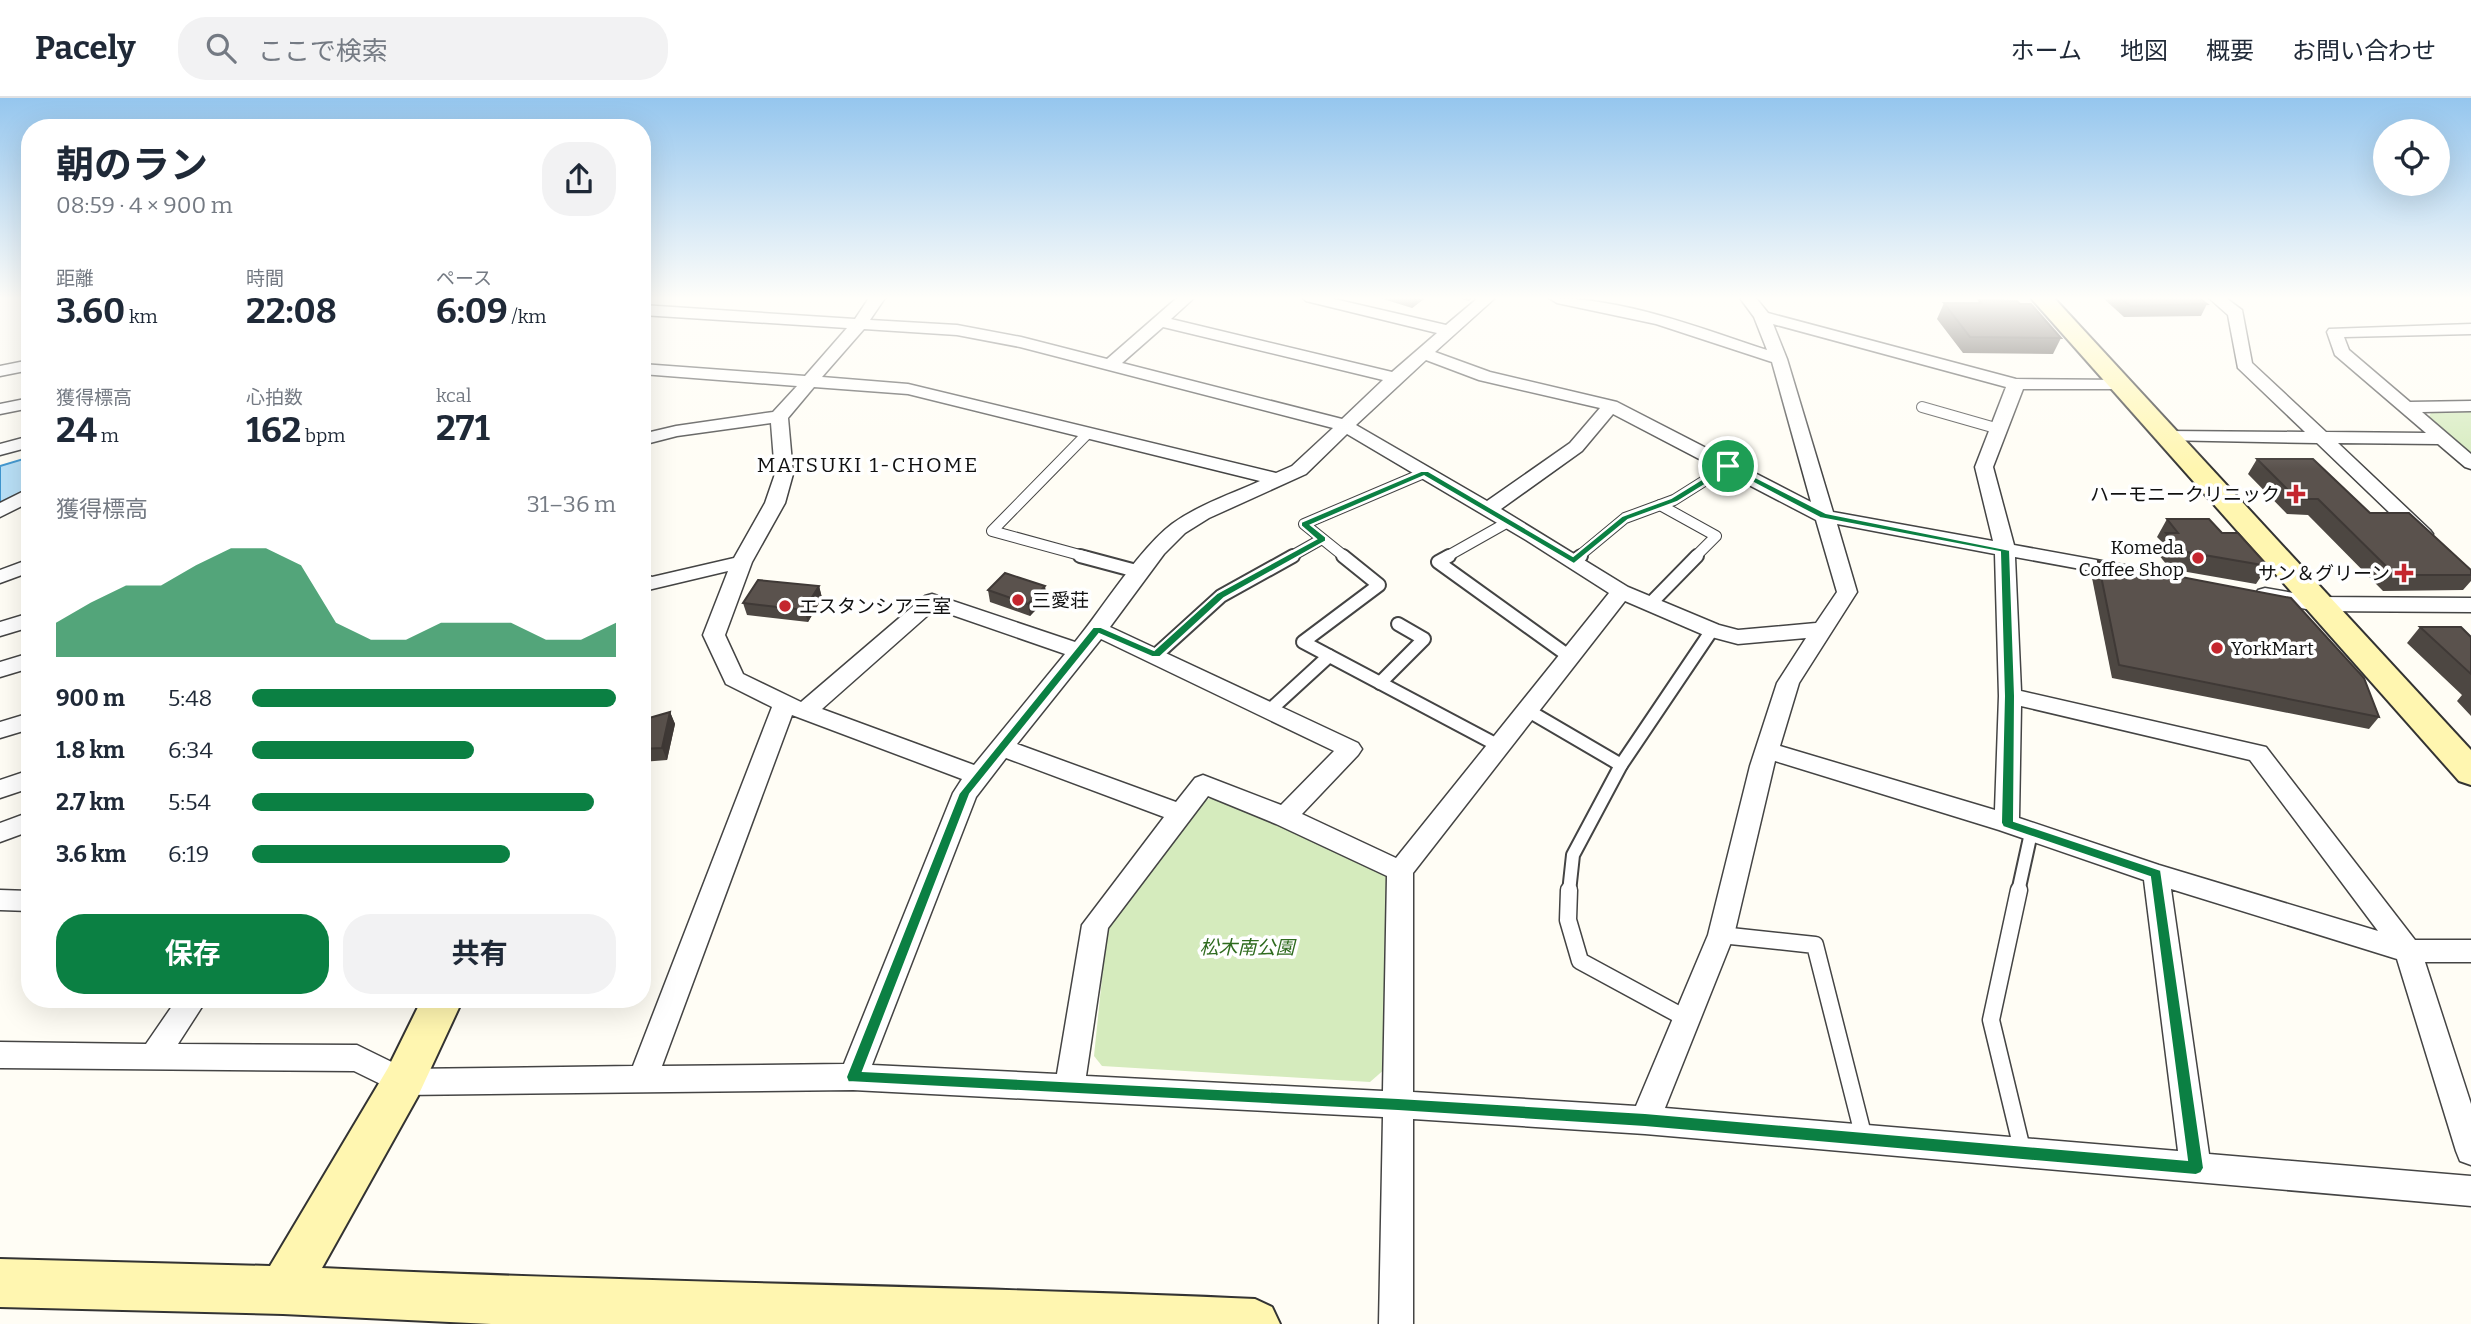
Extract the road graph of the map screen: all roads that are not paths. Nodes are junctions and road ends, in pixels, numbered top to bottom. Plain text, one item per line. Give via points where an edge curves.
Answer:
1 (832, 355) edge
2 (1068, 355) edge
3 (1122, 355) edge
4 (1300, 355) edge
5 (1421, 355) edge
6 (1430, 355) edge
7 (1767, 355) edge
8 (1778, 355) edge
9 (1908, 355) edge
10 (2095, 355) edge
11 (2243, 355) edge
12 (2345, 355) edge
13 (1779, 359) junction
14 (1110, 365) junction
15 (21, 367) edge
16 (651, 370) edge
17 (0, 371) edge
18 (1395, 378) junction
19 (810, 380) junction
20 (2016, 384) junction
21 (2121, 384) junction
22 (21, 404) edge
23 (1611, 406) junction
24 (2471, 406) edge
25 (1922, 407) dead end
26 (2406, 407) junction
27 (0, 409) edge
28 (779, 417) junction
29 (1344, 425) junction
30 (1999, 429) junction
31 (1088, 433) junction
32 (2167, 436) junction
33 (2320, 436) junction
34 (651, 438) edge
35 (2442, 439) junction
36 (21, 444) edge
37 (0, 450) edge
38 (2471, 463) edge
39 (1728, 466) junction
40 (1424, 473) junction
41 (1276, 479) junction
42 (21, 499) edge
43 (1660, 505) junction
44 (1488, 509) junction
45 (0, 511) edge
46 (1823, 516) junction
47 (1508, 522) junction
48 (1322, 539) junction
49 (2005, 550) junction
50 (2441, 551) edge
51 (1574, 561) junction
52 (741, 562) junction
53 (21, 569) edge
54 (1140, 572) junction
55 (2141, 574) edge
56 (0, 577) edge
57 (651, 583) edge
58 (1621, 593) junction
59 (2249, 593) edge
60 (1650, 604) junction
61 (2317, 604) junction
62 (2471, 605) edge
63 (21, 623) edge
64 (1398, 624) dead end
65 (0, 629) edge
66 (1097, 629) junction
67 (1713, 630) junction
68 (1820, 630) junction
69 (1079, 651) junction
70 (1156, 655) junction
71 (1329, 656) junction
72 (1570, 657) junction
73 (21, 663) edge
74 (0, 670) edge
75 (1380, 683) junction
76 (2010, 696) junction
77 (795, 708) junction
78 (1270, 710) junction
79 (1527, 710) junction
80 (21, 724) edge
81 (0, 730) edge
82 (1499, 746) junction
83 (1001, 747) junction
84 (1767, 750) junction
85 (1622, 765) junction
86 (2471, 772) edge
87 (978, 776) junction
88 (21, 782) edge
89 (0, 789) edge
90 (1181, 813) junction
91 (1285, 817) junction
92 (2007, 823) junction
93 (21, 825) edge
94 (2031, 832) junction
95 (0, 833) edge
96 (1400, 871) junction
97 (2156, 874) junction
98 (0, 900) edge
99 (21, 901) edge
100 (1721, 935) junction
101 (2408, 951) junction
102 (2471, 951) edge
103 (187, 1008) edge
104 (439, 1008) edge
105 (1687, 1019) junction
106 (0, 1055) edge
107 (153, 1058) junction
108 (853, 1077) junction
109 (642, 1080) junction
110 (403, 1082) junction
111 (1069, 1088) junction
112 (1398, 1104) junction
113 (1645, 1120) junction
114 (1864, 1139) junction
115 (2471, 1151) edge
116 (2023, 1153) junction
117 (2196, 1168) junction
118 (2471, 1191) edge
119 (0, 1283) edge
120 (283, 1290) junction
121 (377, 1310) edge
122 (976, 1318) edge
123 (1255, 1324) edge
124 (1395, 1324) edge

1 - 19 street
2 - 14 street
3 - 14 street
4 - 18 street
5 - 18 street
6 - 23 street via 1501,380
7 - 13 street
8 - 13 street
9 - 20 street
10 - 21 street
11 - 33 street via 2244,364
12 - 26 street
13 - 46 street
14 - 29 street
15 - 17 street
16 - 19 street
18 - 29 street
19 - 28 street
19 - 31 street via 938,395
20 - 21 street
20 - 30 street
21 - 32 street
22 - 27 street
23 - 39 street
23 - 44 street via 1576,447
24 - 26 street
25 - 30 lane
26 - 35 street
28 - 34 street
28 - 52 street via 784,474 775,503
29 - 40 street
29 - 41 street via 1299,470
30 - 49 street via 1984,467
31 - 41 street
31 - 54 lane via 992,531
32 - 33 street
32 - 61 street
33 - 35 street
33 - 50 street
35 - 38 street
36 - 37 street
39 - 43 lane
39 - 46 street
40 - 44 street
40 - 48 lane via 1304,524
41 - 54 street via 1178,529
42 - 45 street
43 - 51 lane via 1625,518
43 - 60 lane via 1716,536
44 - 47 street
46 - 49 street
46 - 68 street via 1847,592
47 - 51 street
47 - 72 lane via 1438,562
48 - 70 lane via 1221,596
48 - 71 lane via 1379,584 1303,642
49 - 55 street
49 - 76 street
51 - 58 street
52 - 57 street
52 - 77 street via 714,635 734,679
53 - 56 street
54 - 66 street
58 - 60 street
58 - 72 street
59 - 61 street
60 - 67 street
61 - 62 street
61 - 86 street
63 - 65 street
64 - 75 lane via 1424,639
66 - 69 street
66 - 70 street
67 - 68 street via 1738,637
67 - 85 lane
68 - 84 street via 1788,683
69 - 77 street via 932,601
69 - 83 street
70 - 78 street
71 - 75 lane
71 - 78 lane
72 - 79 street
73 - 74 street
75 - 82 lane
76 - 92 street
76 - 101 street via 2258,753
77 - 87 street
77 - 109 street
78 - 91 street via 1350,748
79 - 82 street
79 - 85 lane
80 - 81 street
82 - 96 street
83 - 87 street
83 - 90 street
84 - 92 street
84 - 100 street
85 - 105 lane via 1573,855 1568,920 1580,961
87 - 108 street via 965,793
88 - 89 street
90 - 91 street via 1203,784
90 - 111 street via 1095,925
91 - 96 street
92 - 94 street
93 - 95 street
94 - 97 street
94 - 116 lane via 1991,1020
96 - 112 street
97 - 101 street
97 - 117 street
98 - 99 street
100 - 105 street
100 - 114 lane via 1815,945
101 - 102 street
101 - 115 street
103 - 107 street
104 - 110 street
105 - 113 street
106 - 107 street
107 - 110 street via 357,1058
108 - 109 street
108 - 111 street
109 - 110 street
110 - 120 street
111 - 112 street
112 - 113 street
112 - 124 street
113 - 114 street
114 - 116 street
116 - 117 street
117 - 118 street
119 - 120 street
120 - 121 street
121 - 122 street
122 - 123 street

